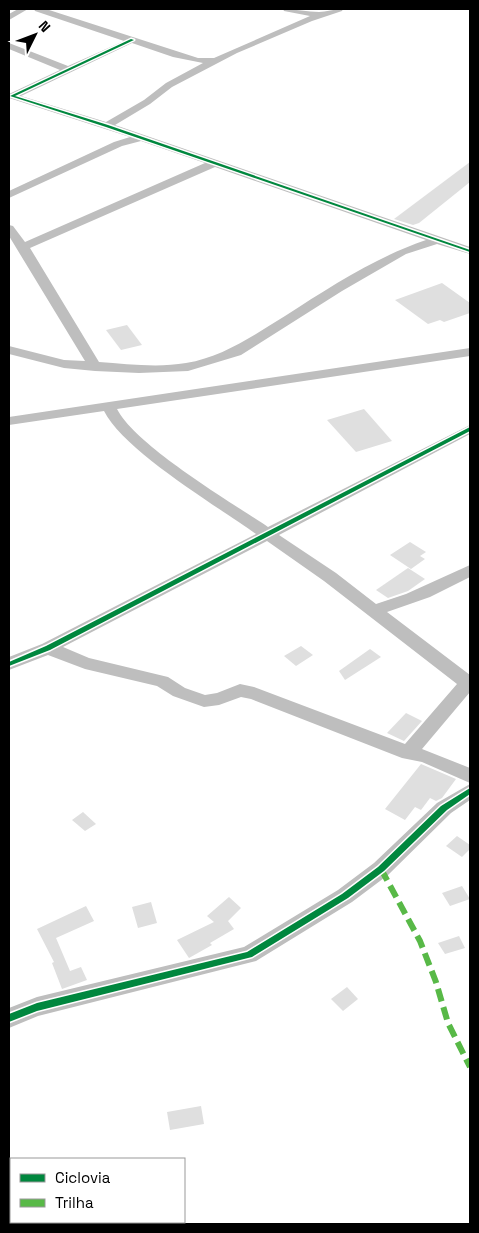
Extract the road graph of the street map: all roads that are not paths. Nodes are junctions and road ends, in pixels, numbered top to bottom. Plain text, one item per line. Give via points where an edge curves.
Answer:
1 (24, 9) edge
2 (38, 9) edge
3 (61, 9) edge
4 (287, 9) edge
5 (339, 9) edge
6 (51, 13) junction
7 (307, 16) junction
8 (9, 17) edge
9 (132, 40) junction
10 (9, 46) edge
11 (200, 64) junction
12 (68, 70) junction
13 (10, 95) edge
14 (107, 126) junction
15 (122, 131) junction
16 (140, 138) junction
17 (118, 144) junction
18 (215, 163) junction
19 (9, 195) edge
20 (9, 228) edge
21 (436, 240) junction
22 (23, 247) junction
23 (470, 251) edge
24 (9, 350) edge
25 (470, 352) edge
26 (95, 366) junction
27 (108, 405) junction
28 (9, 421) edge
29 (470, 429) edge
30 (267, 535) junction
31 (470, 570) edge
32 (375, 610) junction
33 (48, 648) junction
34 (10, 660) edge
35 (468, 682) edge
36 (408, 753) junction
37 (470, 776) edge
38 (470, 790) edge
39 (9, 1018) edge

1 - 8 street
2 - 6 street
3 - 6 street
4 - 7 street
5 - 7 street
6 - 9 street
7 - 11 street via 218,60
9 - 11 street
9 - 12 street
10 - 12 street
11 - 14 street
12 - 13 street
13 - 14 street
14 - 15 street
15 - 16 street
15 - 17 street
16 - 17 street
16 - 18 street
17 - 19 street
18 - 21 street
18 - 22 street
20 - 22 street
21 - 23 street
21 - 26 street via 402,252 236,352 188,367 139,369
22 - 26 street
24 - 26 street via 64,364
25 - 27 street
27 - 28 street
27 - 30 street via 115,419 144,447
29 - 30 street
30 - 32 street
30 - 33 street
31 - 32 street via 418,596
32 - 35 street
33 - 34 street
33 - 36 street via 85,664 162,681 179,692 204,701 240,690 254,693
35 - 36 street
36 - 37 street via 426,756
38 - 39 street via 444,808 381,869 345,896 248,955

